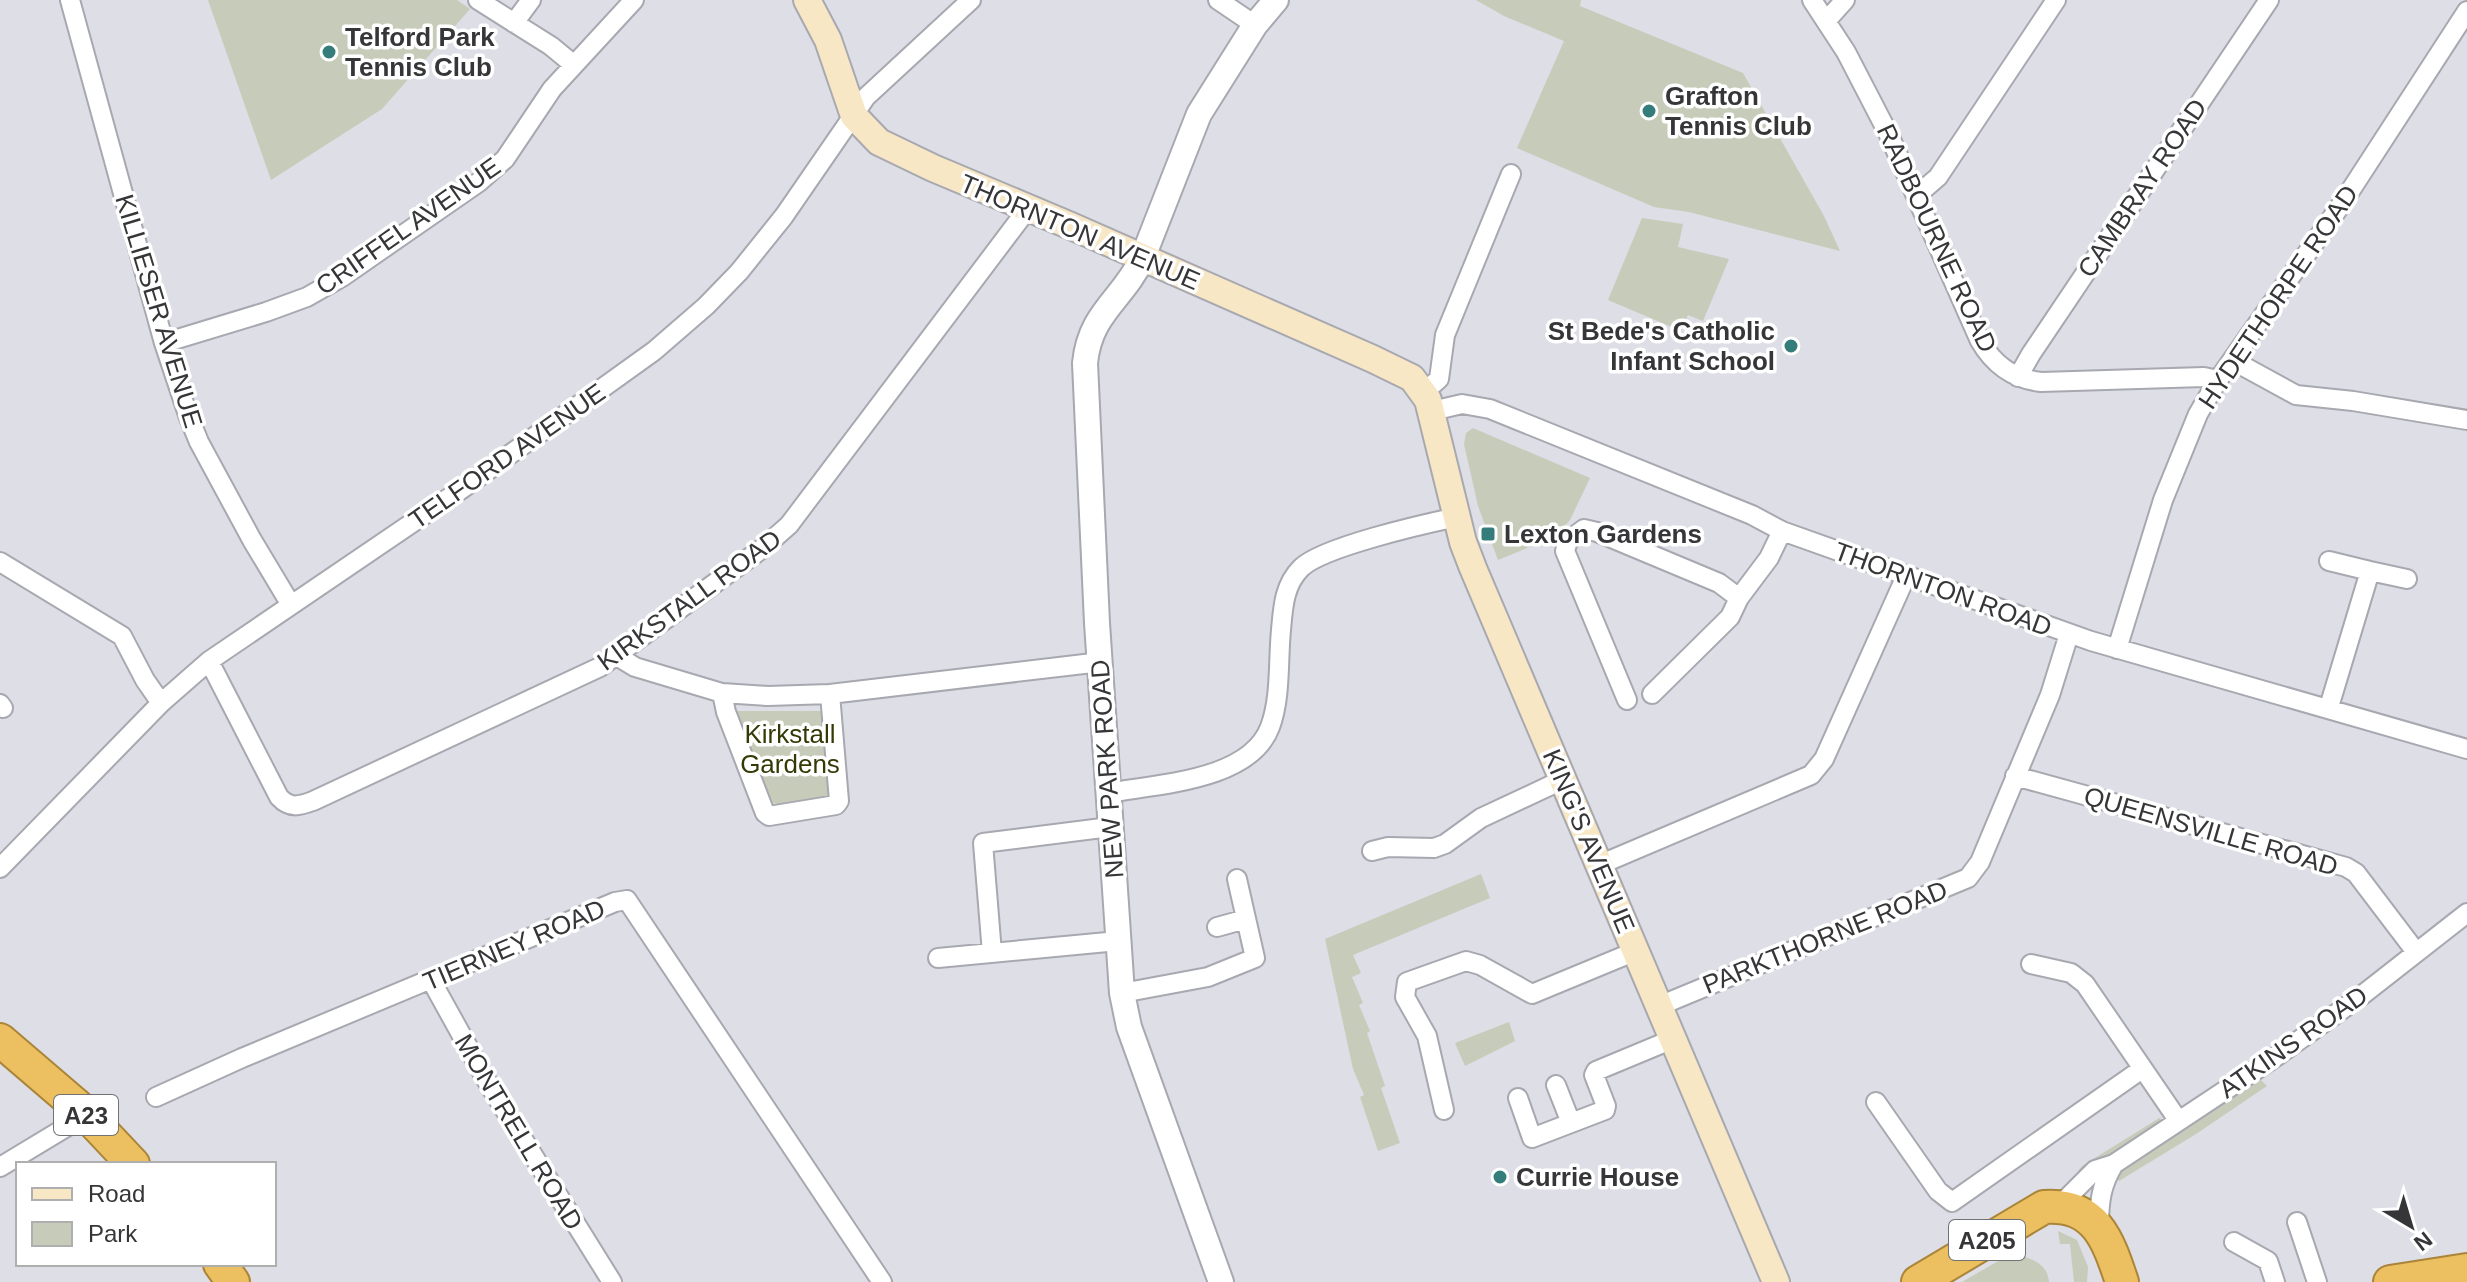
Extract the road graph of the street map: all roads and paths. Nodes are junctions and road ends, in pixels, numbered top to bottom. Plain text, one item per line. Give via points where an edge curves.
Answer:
1 (70, 0) edge
2 (478, 0) edge
3 (531, 0) edge
4 (634, 0) edge
5 (807, 0) edge
6 (971, 0) edge
7 (1218, 0) edge
8 (1276, 0) edge
9 (1812, 0) edge
10 (1845, 0) edge
11 (2056, 0) edge
12 (2269, 0) edge
13 (2467, 11) edge
14 (1827, 20) junction
15 (514, 23) junction
16 (1255, 25) junction
17 (574, 65) junction
18 (854, 116) junction
19 (1511, 174) dead end
20 (1916, 196) junction
21 (1027, 207) junction
22 (1143, 257) junction
23 (164, 343) junction
24 (2232, 360) junction
25 (2018, 377) junction
26 (2218, 380) junction
27 (1428, 402) junction
28 (2467, 420) edge
29 (1457, 517) junction
30 (1782, 531) junction
31 (2329, 561) dead end
32 (0, 562) edge
33 (2370, 571) junction
34 (1906, 576) junction
35 (2407, 579) dead end
36 (1739, 598) junction
37 (291, 605) junction
38 (2069, 634) junction
39 (2117, 649) junction
40 (617, 656) junction
41 (209, 661) junction
42 (1101, 662) junction
43 (722, 693) junction
44 (830, 694) junction
45 (1652, 694) dead end
46 (1627, 700) dead end
47 (161, 703) junction
48 (2329, 707) junction
49 (2467, 749) edge
50 (2015, 776) junction
51 (1562, 780) junction
52 (1108, 793) junction
53 (1110, 827) junction
54 (1372, 851) dead end
55 (1599, 865) junction
56 (0, 868) edge
57 (1237, 879) dead end
58 (2467, 913) edge
59 (1246, 919) junction
60 (1217, 927) dead end
61 (1118, 941) junction
62 (1636, 951) junction
63 (2416, 952) junction
64 (992, 953) junction
65 (938, 958) dead end
66 (2031, 964) dead end
67 (431, 980) junction
68 (1122, 993) junction
69 (1659, 1006) junction
70 (1673, 1039) junction
71 (0, 1040) edge
72 (2142, 1069) junction
73 (1556, 1085) dead end
74 (156, 1097) dead end
75 (1518, 1098) dead end
76 (1876, 1102) dead end
77 (1444, 1110) dead end
78 (84, 1112) junction
79 (2178, 1120) junction
80 (1571, 1123) junction
81 (131, 1162) edge
82 (2114, 1164) junction
83 (0, 1167) edge
84 (2059, 1206) junction
85 (2297, 1222) dead end
86 (2099, 1227) junction
87 (2234, 1242) dead end
88 (2467, 1270) edge
89 (2117, 1275) edge
90 (612, 1282) edge
91 (882, 1282) edge
92 (1221, 1282) edge
93 (1776, 1282) edge
94 (1918, 1282) edge
95 (2275, 1282) edge
96 (2317, 1282) edge
97 (2390, 1282) edge

1 - 23 street, KILLIESER AVENUE
2 - 15 street
3 - 15 street
4 - 17 street, CRIFFEL AVENUE
5 - 18 main road, THORNTON AVENUE via 820,20
6 - 18 street, TELFORD AVENUE via 873,90
7 - 16 street
8 - 16 street, NEW PARK ROAD
9 - 14 street, RADBOURNE ROAD
10 - 14 street
11 - 20 street via 1938,177
12 - 25 street, CAMBRAY ROAD
13 - 24 street, HYDETHORPE ROAD
14 - 20 street, RADBOURNE ROAD
15 - 17 street
16 - 22 street, NEW PARK ROAD via 1199,114
17 - 23 street, CRIFFEL AVENUE via 493,172 342,277 290,304
18 - 21 main road, THORNTON AVENUE via 891,149
18 - 37 street, TELFORD AVENUE via 757,252 690,321 459,491
19 - 27 street via 1445,335 1439,379
20 - 25 street, RADBOURNE ROAD via 1980,341 1993,360
21 - 22 main road, THORNTON AVENUE
21 - 40 street, KIRKSTALL ROAD via 789,525
22 - 27 main road, THORNTON AVENUE via 1403,373
22 - 42 street, NEW PARK ROAD via 1096,321 1086,347
23 - 37 street, KILLIESER AVENUE via 199,442
24 - 26 street, HYDETHORPE ROAD
24 - 28 street via 2296,395
25 - 26 street, RADBOURNE ROAD via 2054,382
26 - 39 street, HYDETHORPE ROAD via 2176,464
27 - 29 main road, KING'S AVENUE
27 - 30 street, THORNTON ROAD via 1490,409
29 - 51 main road, KING'S AVENUE
29 - 52 street via 1328,552 1293,577 1283,605 1274,709 1263,741 1252,753 1212,773
30 - 34 street, THORNTON ROAD
30 - 36 street
31 - 33 street
32 - 47 street via 122,636
33 - 35 street
33 - 48 street
34 - 38 street, THORNTON ROAD
34 - 55 street via 1824,759 1811,775
36 - 45 street via 1730,617
36 - 46 street via 1719,583 1597,532 1584,529 1574,535 1565,551
37 - 41 street, TELFORD AVENUE
38 - 39 street, THORNTON ROAD
38 - 50 street, PARKTHORNE ROAD
39 - 48 street, THORNTON ROAD
40 - 41 street, KIRKSTALL ROAD via 293,806 279,797
40 - 43 street via 635,667
41 - 47 street, TELFORD AVENUE
42 - 44 street
42 - 52 street, NEW PARK ROAD
43 - 44 street
43 - 44 street via 769,816 839,801
47 - 56 street, TELFORD AVENUE
48 - 49 street, THORNTON ROAD
50 - 63 street, QUEENSVILLE ROAD via 2346,867
50 - 69 street, PARKTHORNE ROAD via 1980,862 1968,878
51 - 54 street via 1481,818 1445,844
51 - 55 main road, KING'S AVENUE
52 - 53 street, NEW PARK ROAD
53 - 61 street, NEW PARK ROAD
53 - 64 street via 983,843
55 - 62 main road, KING'S AVENUE
57 - 59 street
58 - 63 street, ATKINS ROAD
59 - 60 street
59 - 68 street via 1255,952 1251,961 1208,977
61 - 64 street
61 - 68 street, NEW PARK ROAD
62 - 69 main road, KING'S AVENUE
62 - 77 street via 1532,994 1466,961 1407,982 1405,997 1427,1036
63 - 79 street, ATKINS ROAD via 2288,1049
64 - 65 street
66 - 72 street via 2079,978
67 - 74 street, TIERNEY ROAD
67 - 90 street, MONTRELL ROAD
67 - 91 street, TIERNEY ROAD via 627,900
68 - 92 street, NEW PARK ROAD via 1129,1027
69 - 70 main road, KING'S AVENUE
70 - 80 street via 1596,1071 1605,1110
70 - 93 main road, KING'S AVENUE
71 - 78 highway, A23
72 - 76 street via 1952,1202 1938,1191
72 - 79 street
73 - 80 street
75 - 80 street via 1532,1138
78 - 81 highway, A23
78 - 83 street
79 - 82 street, ATKINS ROAD
82 - 84 street, ATKINS ROAD via 2095,1170
82 - 86 street via 2103,1181
84 - 86 highway, A205 via 2086,1215
84 - 94 highway, ATKINS ROAD / A205 via 2044,1207
85 - 96 street
86 - 89 highway
87 - 95 street via 2268,1261
88 - 97 highway

